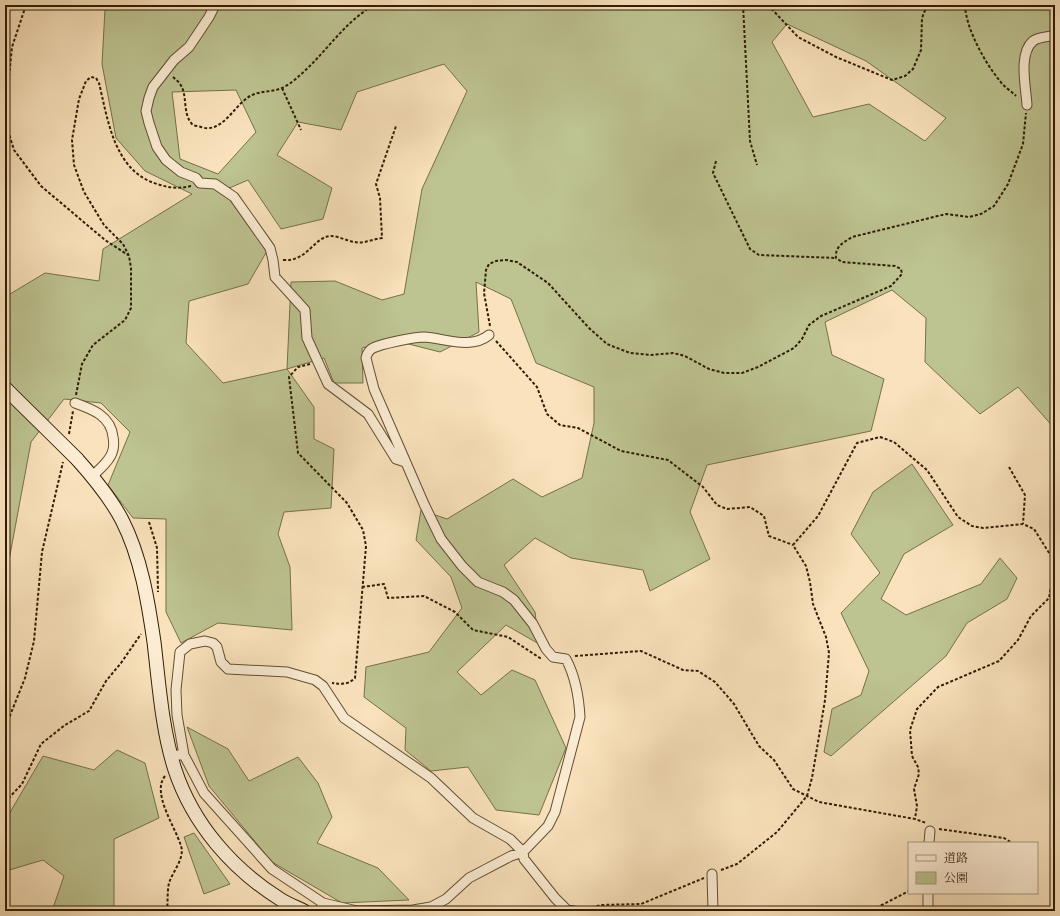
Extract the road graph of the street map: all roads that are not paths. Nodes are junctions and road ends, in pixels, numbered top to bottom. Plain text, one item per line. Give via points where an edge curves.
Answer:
1 (215, 5) edge
2 (1055, 35) edge
3 (1027, 106) road end
4 (489, 335) road end
5 (5, 388) edge
6 (74, 403) road end
7 (405, 462) junction
8 (93, 476) junction
9 (178, 755) junction
10 (930, 831) road end
11 (929, 842) edge
12 (523, 852) junction
13 (712, 874) road end
14 (928, 894) edge
15 (322, 907) edge
16 (304, 911) edge
17 (571, 911) edge
18 (713, 911) edge
19 (928, 911) edge

1 - 7 street via 189,46 174,60 153,87 146,111 157,147 166,160 181,172 196,178 200,183 215,184 234,197 270,248 276,278 304,310 307,338 328,384 368,414 396,459
2 - 3 street via 1034,40 1027,49 1024,62
4 - 7 street via 476,342 423,337 373,348 367,353 367,364 374,388
5 - 8 street, bridge
6 - 8 street via 91,408 102,415 113,435 113,452
7 - 12 street via 441,539 462,566 478,582 503,592 514,600 533,624 546,650 552,657 566,660 571,668 580,705 580,717 555,812 548,826
8 - 9 street via 122,520 142,574 164,723
9 - 12 street via 176,690 180,652 190,644 205,641 213,643 218,647 221,662 228,669 287,672 315,680 323,686 344,718 431,778 473,818 510,839
9 - 15 street via 204,793 272,869
9 - 16 street via 175,770 184,794 201,825 246,874 280,900
10 - 11 street
12 - 15 street via 469,878 446,899 431,907 413,910 357,911
12 - 17 street via 524,860 555,898
13 - 18 street
14 - 19 street

